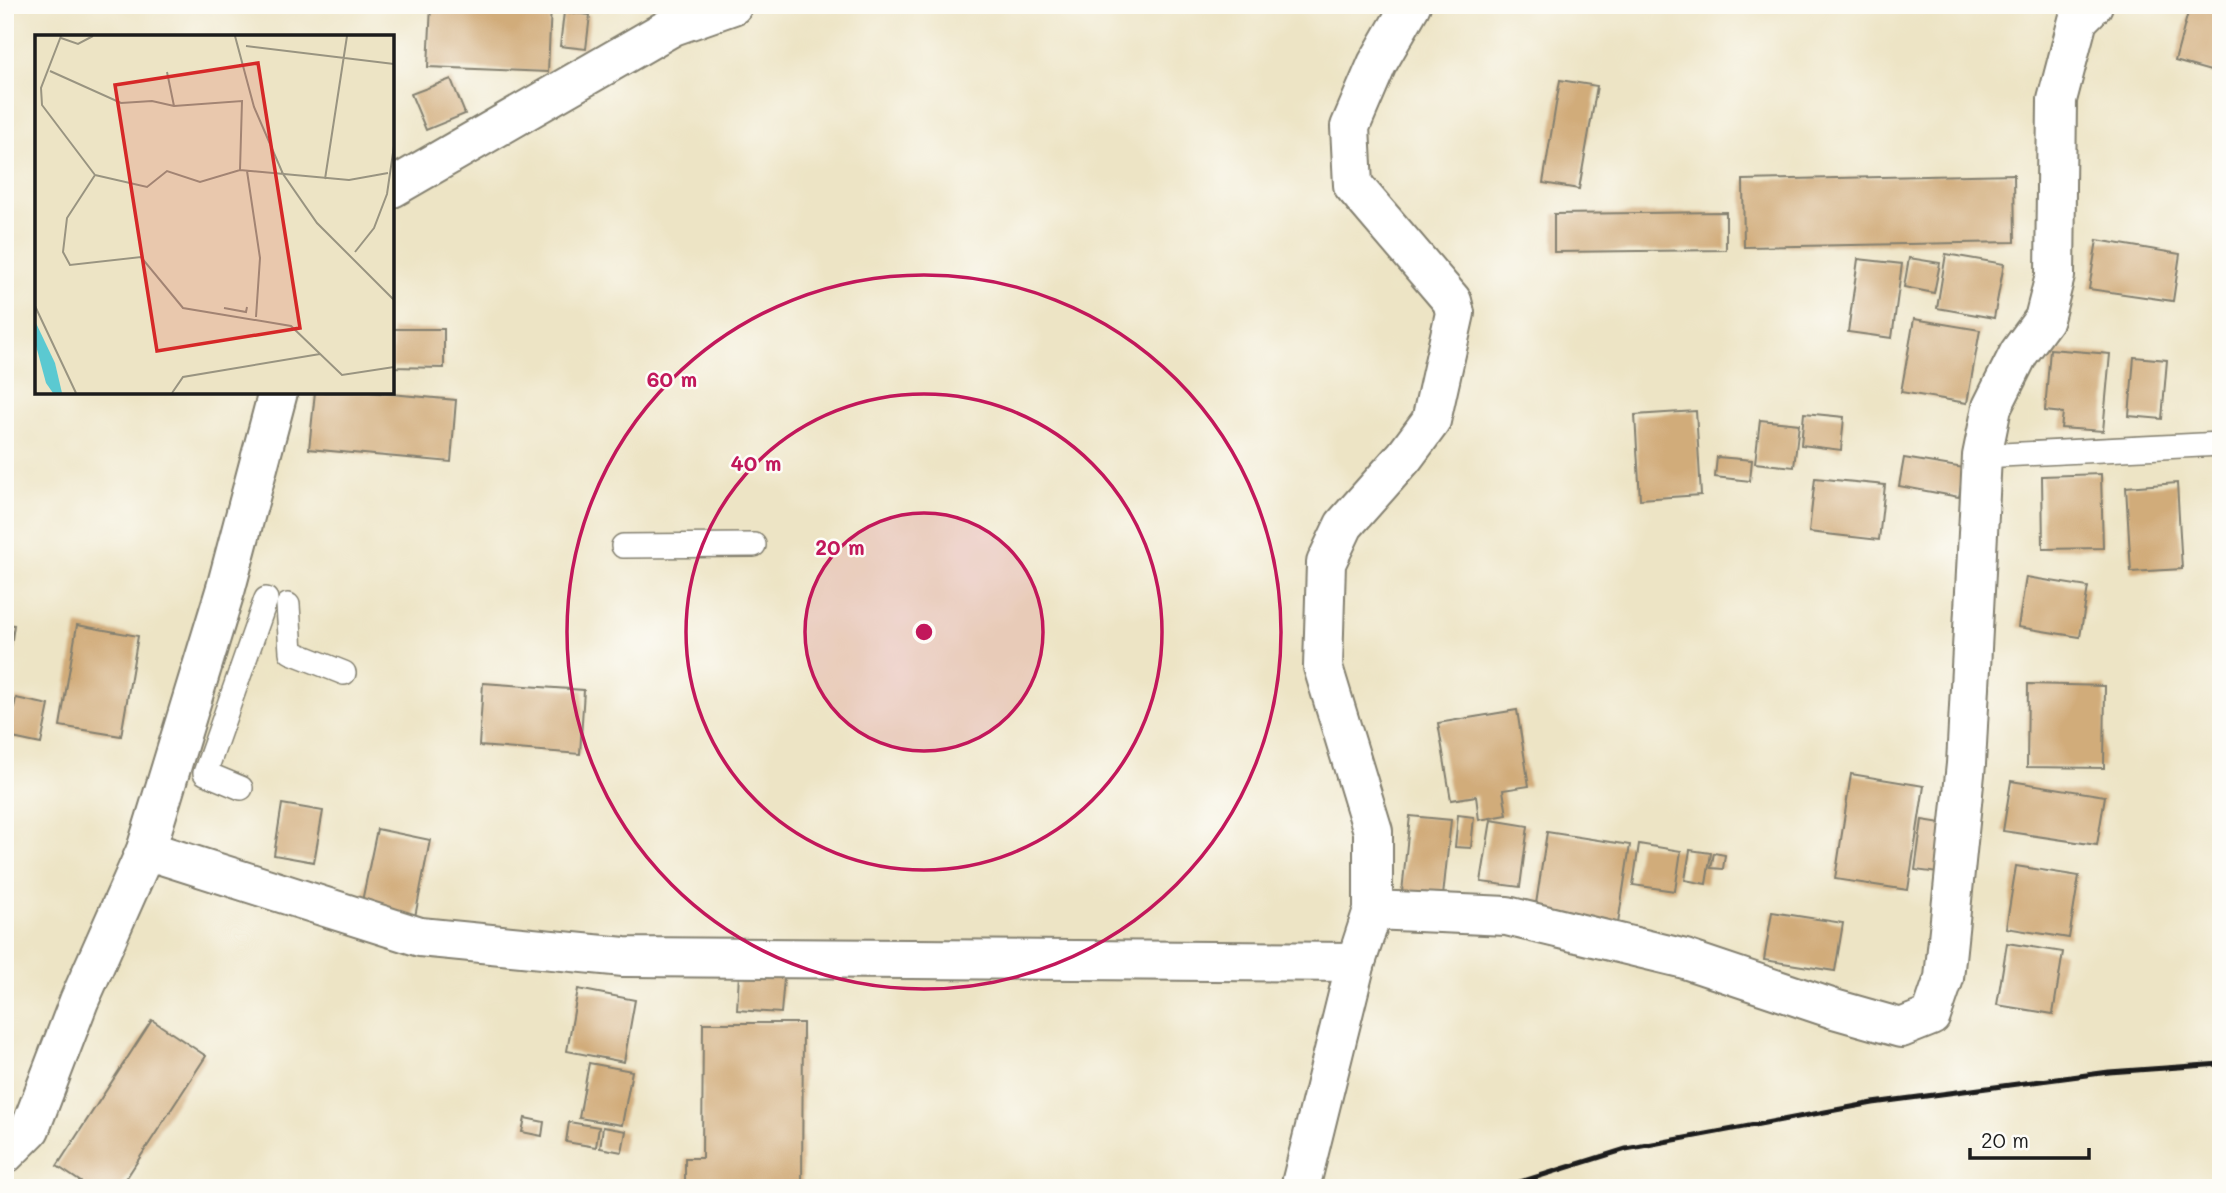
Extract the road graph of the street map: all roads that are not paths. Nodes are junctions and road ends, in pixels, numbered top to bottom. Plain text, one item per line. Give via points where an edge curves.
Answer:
1 (733, 5) edge
2 (1411, 5) edge
3 (2093, 5) edge
4 (394, 187) edge
5 (277, 394) edge
6 (2221, 444) edge
7 (1982, 456) junction
8 (623, 545) dead end
9 (754, 545) dead end
10 (266, 599) dead end
11 (288, 605) dead end
12 (344, 673) dead end
13 (242, 788) dead end
14 (146, 850) junction
15 (1373, 910) junction
16 (1356, 962) junction
17 (5, 1154) edge
18 (1300, 1188) edge

1 - 4 street via 673,26
2 - 15 street via 1377,64 1350,127 1353,185 1452,301 1455,313 1431,421 1343,525 1326,563 1323,667 1373,831
3 - 7 street via 2078,20 2057,100 2055,276 2044,319 1992,407
5 - 14 street via 226,588
6 - 7 lane
7 - 15 street via 1966,764 1944,978 1931,1016 1901,1028 1685,959 1507,916
8 - 9 lane
10 - 13 lane via 205,773
11 - 12 lane via 291,652
14 - 16 street via 420,937 624,957
14 - 17 street via 79,1001 30,1129
15 - 16 street
16 - 18 street

